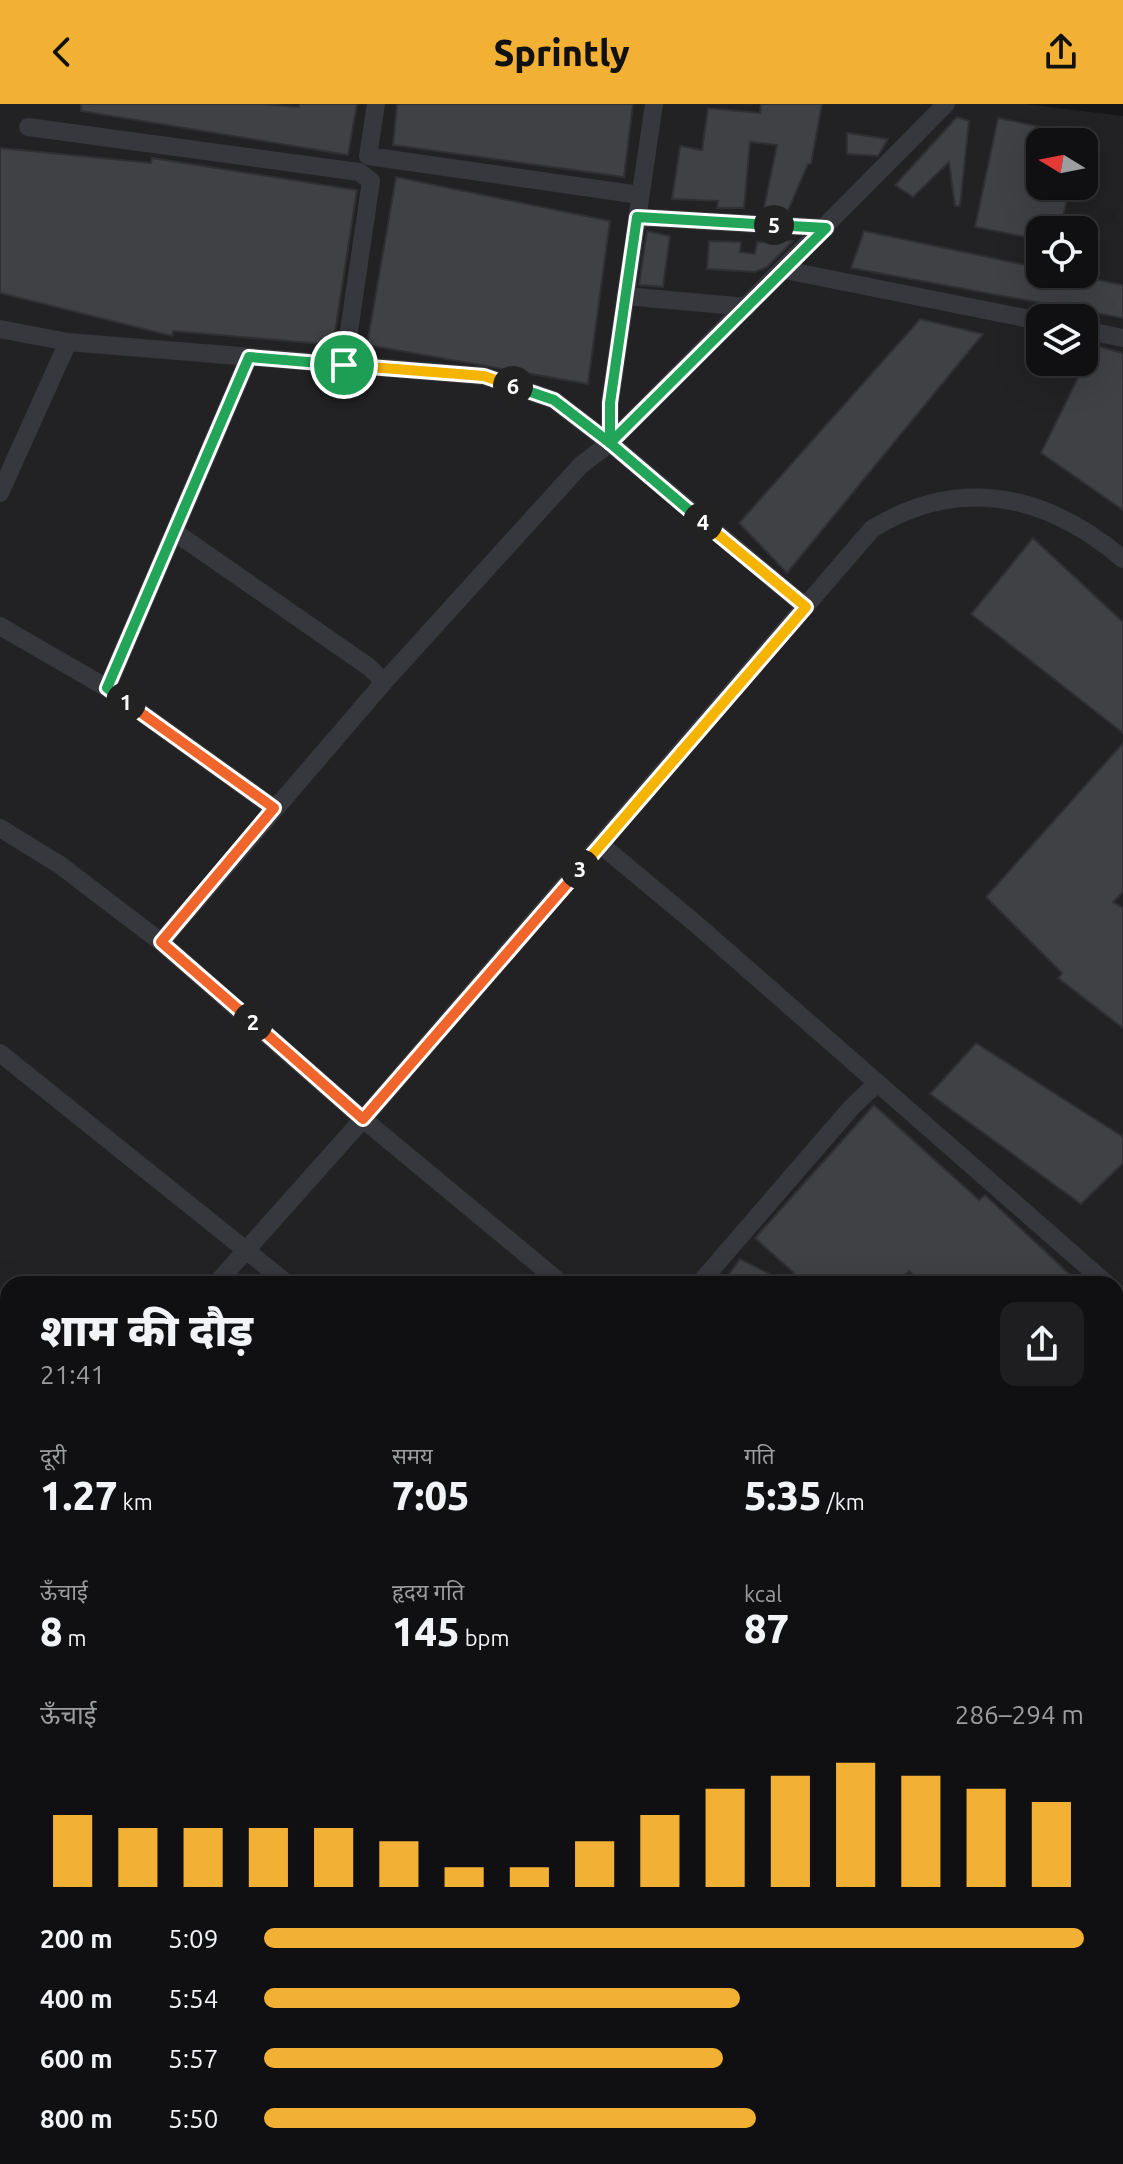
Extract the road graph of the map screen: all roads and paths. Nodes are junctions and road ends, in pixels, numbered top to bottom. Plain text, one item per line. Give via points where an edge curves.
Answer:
1 (376, 104) edge
2 (654, 104) edge
3 (946, 104) edge
4 (28, 127) dead end
5 (640, 195) junction
6 (637, 217) junction
7 (826, 228) junction
8 (785, 270) junction
9 (625, 296) junction
10 (747, 307) junction
11 (1026, 318) edge
12 (0, 329) edge
13 (1098, 333) edge
14 (1123, 338) edge
15 (68, 342) junction
16 (249, 357) junction
17 (344, 365) junction
18 (610, 443) junction
19 (0, 493) edge
20 (176, 533) junction
21 (1123, 559) edge
22 (806, 607) junction
23 (0, 626) edge
24 (384, 682) junction
25 (107, 688) junction
26 (274, 808) junction
27 (0, 828) edge
28 (601, 845) junction
29 (161, 942) junction
30 (0, 1053) edge
31 (876, 1084) junction
32 (363, 1119) junction
33 (247, 1248) junction
34 (223, 1276) edge
35 (279, 1276) edge
36 (552, 1276) edge
37 (706, 1276) edge
38 (1098, 1276) edge

1 - 5 street via 368,156
2 - 5 street
3 - 7 street
4 - 17 street via 359,172 371,181
5 - 6 street
6 - 7 street
6 - 9 street
7 - 8 street
8 - 10 street
8 - 11 street
9 - 10 street
9 - 18 street via 610,403
10 - 18 street
12 - 15 street
13 - 14 street
15 - 16 street
15 - 19 street
16 - 17 street
16 - 20 street
17 - 18 street via 484,376 554,400
18 - 22 street
18 - 24 street via 581,465
20 - 24 street
20 - 25 street
21 - 22 street via 1098,538 1016,501 947,498 900,512 872,529
22 - 28 street
23 - 25 street
24 - 26 street
25 - 26 street
26 - 29 street
27 - 29 street via 60,865
28 - 31 street
28 - 32 street
29 - 32 street
30 - 33 street
31 - 37 street
31 - 38 street
32 - 33 street
32 - 36 street
33 - 34 street
33 - 35 street

